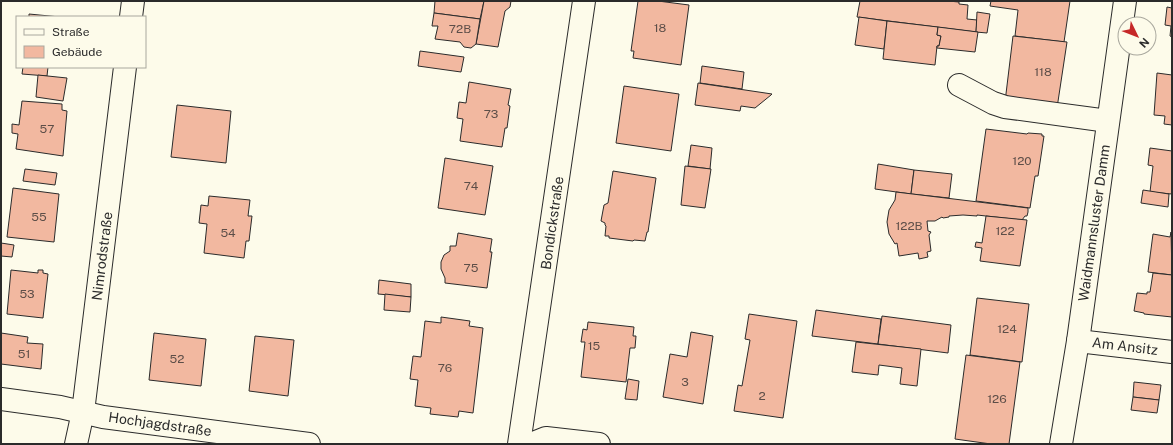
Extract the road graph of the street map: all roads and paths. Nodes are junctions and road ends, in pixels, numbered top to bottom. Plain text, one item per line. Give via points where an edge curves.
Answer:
1 (133, 1) edge
2 (584, 1) edge
3 (1125, 1) edge
4 (131, 16) edge
5 (125, 68) edge
6 (959, 85) dead end
7 (1108, 121) junction
8 (1078, 341) junction
9 (1172, 352) edge
10 (1, 399) edge
11 (83, 412) junction
12 (76, 444) edge
13 (309, 444) edge
14 (519, 444) edge
15 (531, 444) edge
16 (599, 444) edge
17 (1061, 444) edge

1 - 4 street
2 - 14 street, Bondickstraße
3 - 7 street, Waidmannsluster Damm
5 - 11 street, Nimrodstraße
6 - 7 street via 1005,107
7 - 8 street, Waidmannsluster Damm
8 - 9 street, Am Ansitz
8 - 17 street, Waidmannsluster Damm
10 - 11 street, Hochjagdstraße
11 - 12 street, Nimrodstraße
11 - 13 street, Hochjagdstraße via 103,417
15 - 16 street via 546,438

